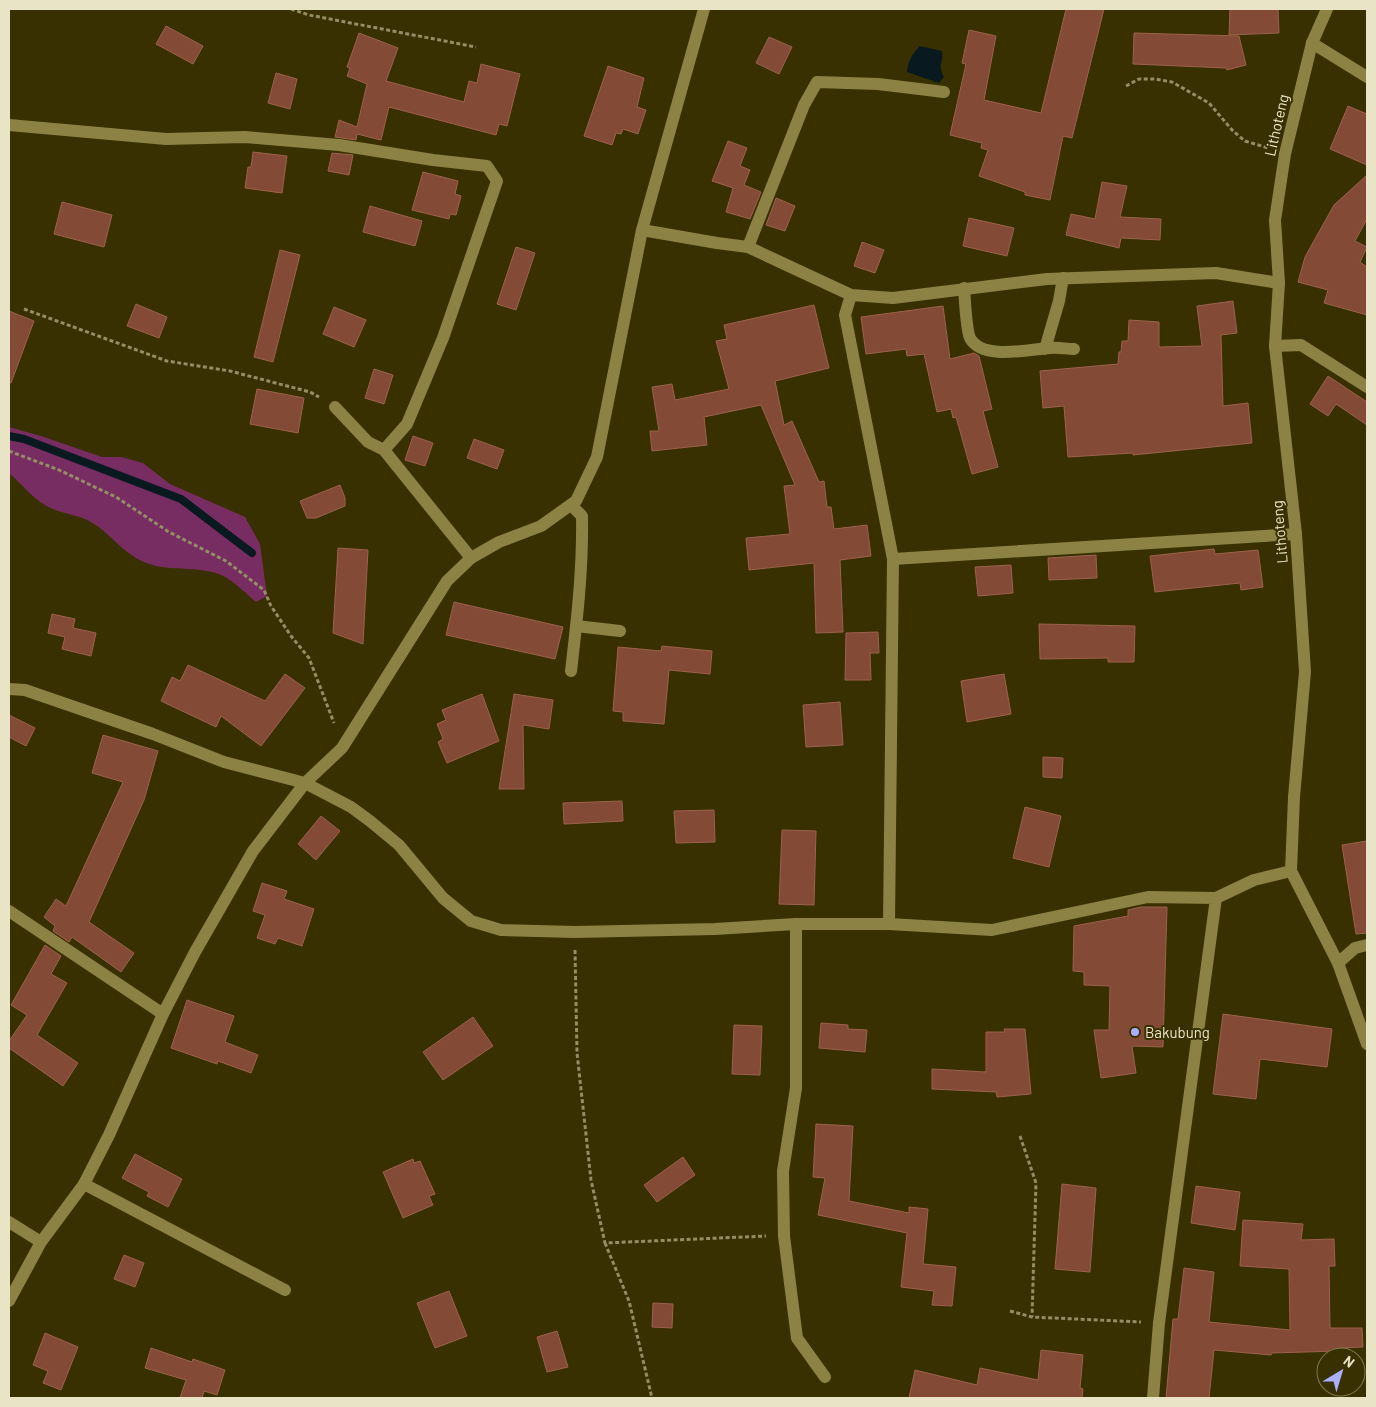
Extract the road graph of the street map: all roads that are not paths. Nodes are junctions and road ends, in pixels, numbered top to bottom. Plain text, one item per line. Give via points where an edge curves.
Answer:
1 (704, 9) edge
2 (1327, 9) edge
3 (1312, 43) junction
4 (1367, 77) edge
5 (944, 92) dead end
6 (9, 126) edge
7 (642, 230) junction
8 (748, 247) junction
9 (1063, 278) junction
10 (1279, 283) junction
11 (964, 288) junction
12 (851, 295) junction
13 (1275, 346) junction
14 (1045, 349) junction
15 (1074, 349) dead end
16 (1367, 387) edge
17 (335, 407) road end
18 (384, 450) junction
19 (570, 505) junction
20 (1296, 534) junction
21 (471, 558) junction
22 (893, 559) junction
23 (576, 626) junction
24 (620, 631) dead end
25 (571, 671) dead end
26 (9, 689) edge
27 (306, 783) junction
28 (1291, 871) junction
29 (1216, 898) junction
30 (9, 911) edge
31 (796, 924) junction
32 (889, 924) junction
33 (1367, 945) edge
34 (1338, 963) junction
35 (163, 1014) junction
36 (1367, 1044) edge
37 (84, 1184) junction
38 (9, 1222) edge
39 (41, 1242) junction
40 (285, 1290) dead end
41 (9, 1301) edge
42 (825, 1377) dead end
43 (1154, 1398) edge

1 - 7 street
2 - 3 street, Lithoteng
3 - 4 street
3 - 10 street, Lithoteng via 1285,154 1275,220
5 - 8 street via 878,84 817,82 804,105
6 - 18 street via 166,139 254,138 339,145 487,166 497,181 443,338 407,424
7 - 8 street
7 - 19 street via 598,457 576,501
8 - 12 street
9 - 10 street via 1216,273
9 - 11 street
9 - 14 street
10 - 13 street, Lithoteng
11 - 12 street via 893,298
11 - 14 street via 969,337 975,346 990,351
12 - 22 street via 845,315
13 - 16 street via 1301,345
13 - 20 street, Lithoteng
14 - 15 street
17 - 18 street via 368,442
18 - 21 street
19 - 21 street via 541,526 499,542
19 - 23 street via 582,516
20 - 22 street
20 - 28 street, Lithoteng via 1305,672
21 - 27 street via 447,581 342,748
22 - 32 street
23 - 24 street
23 - 25 street
26 - 27 street via 25,690 224,762
27 - 31 street via 351,807 399,845 443,898 471,921 501,930 575,932
27 - 35 street via 253,851
28 - 29 street via 1254,880
28 - 34 street, Lithoteng
29 - 32 street via 1148,897 992,930
29 - 43 street via 1159,1323
30 - 35 street
31 - 32 street
31 - 42 street via 796,1088 783,1171 784,1236 796,1338
33 - 34 street via 1355,948
34 - 36 street, Lithoteng
35 - 37 street
37 - 39 street
37 - 40 street
38 - 39 street
39 - 41 street

